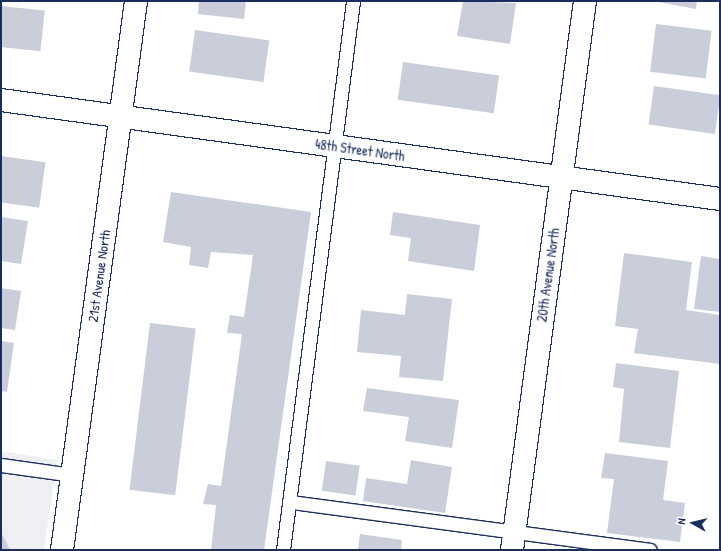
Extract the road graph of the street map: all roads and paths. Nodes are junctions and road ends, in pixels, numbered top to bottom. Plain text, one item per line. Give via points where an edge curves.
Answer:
1 (136, 1) edge
2 (353, 1) edge
3 (586, 1) edge
4 (1, 100) edge
5 (120, 116) junction
6 (332, 146) junction
7 (561, 177) junction
8 (720, 199) edge
9 (1, 466) edge
10 (72, 475) junction
11 (291, 502) junction
12 (513, 541) edge
13 (62, 550) edge
14 (283, 550) edge
15 (650, 550) edge

1 - 5 street, 21st Avenue North
2 - 6 lane
3 - 7 street, 20th Avenue North
4 - 5 street, 48th Street North
5 - 6 street, 48th Street North
5 - 10 street, 21st Avenue North
6 - 7 street, 48th Street North
6 - 11 lane
7 - 8 street, 48th Street North
7 - 12 street, 20th Avenue North
9 - 10 lane
10 - 13 street, 21st Avenue North
11 - 12 lane
11 - 14 lane
12 - 15 lane

